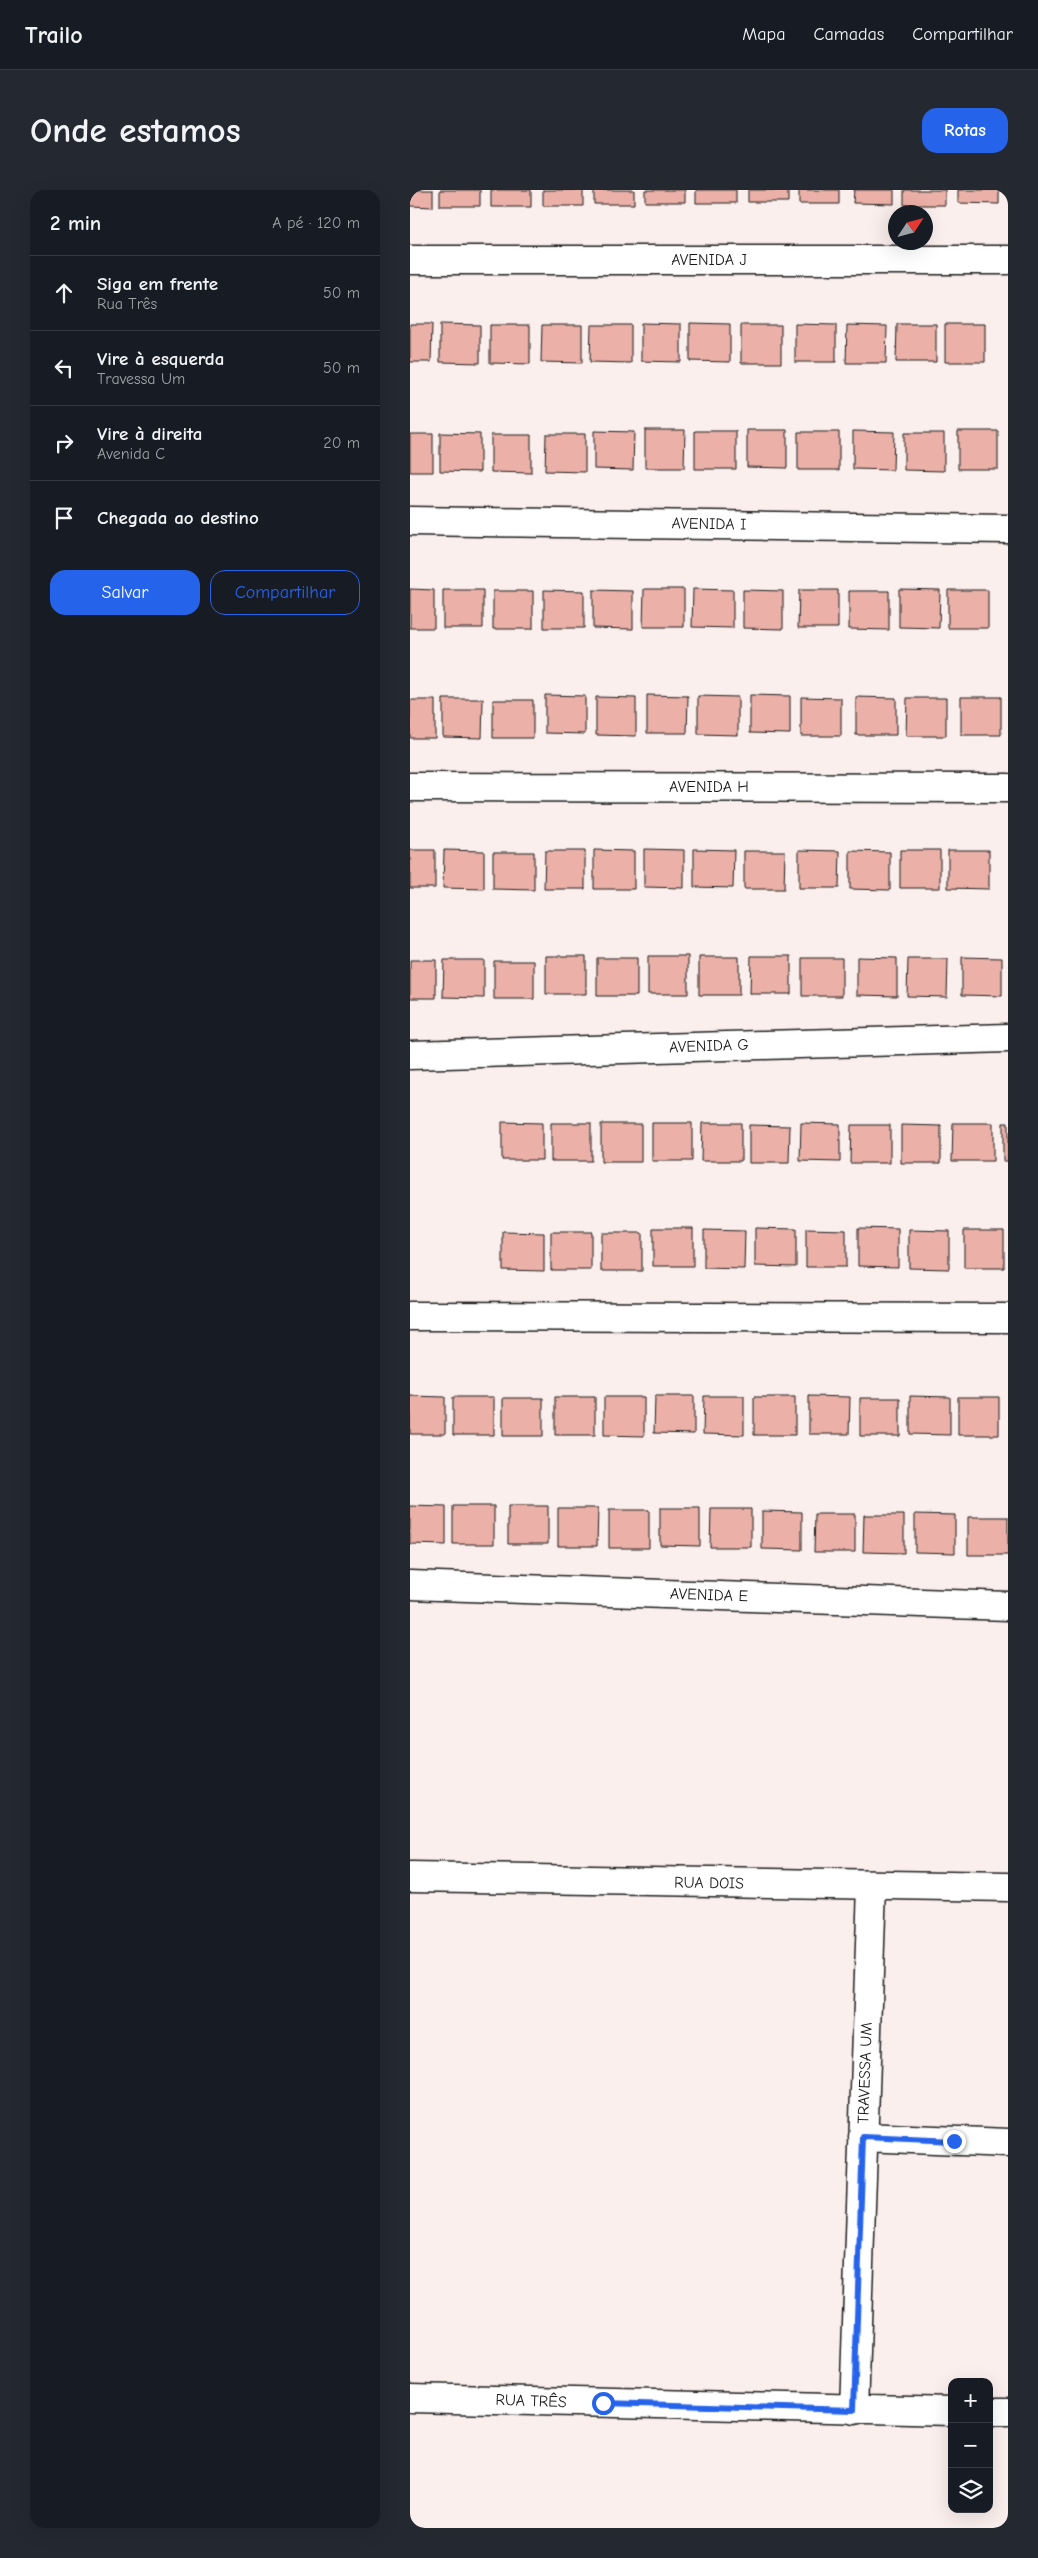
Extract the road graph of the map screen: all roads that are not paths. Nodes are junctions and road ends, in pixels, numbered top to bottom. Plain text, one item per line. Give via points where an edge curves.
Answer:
1 (410, 260) edge
2 (1008, 260) edge
3 (410, 521) edge
4 (1008, 529) edge
5 (410, 787) edge
6 (1008, 788) edge
7 (1008, 1038) edge
8 (410, 1055) edge
9 (410, 1316) edge
10 (1008, 1318) edge
11 (410, 1585) edge
12 (1008, 1606) edge
13 (410, 1877) edge
14 (872, 1886) junction
15 (1008, 1887) edge
16 (863, 2137) junction
17 (1008, 2143) edge
18 (410, 2398) edge
19 (854, 2410) junction
20 (948, 2411) edge
21 (993, 2412) edge
22 (1008, 2412) edge

1 - 2 street, AVENIDA J
3 - 4 street, AVENIDA I
5 - 6 street, AVENIDA H
7 - 8 street, AVENIDA G
9 - 10 street
11 - 12 street, AVENIDA E
13 - 14 street, RUA DOIS
14 - 15 street, RUA DOIS
14 - 16 street, TRAVESSA UM
16 - 17 street
16 - 19 street, TRAVESSA UM
18 - 19 street, RUA TRÊS
19 - 20 street, RUA TRÊS
21 - 22 street

